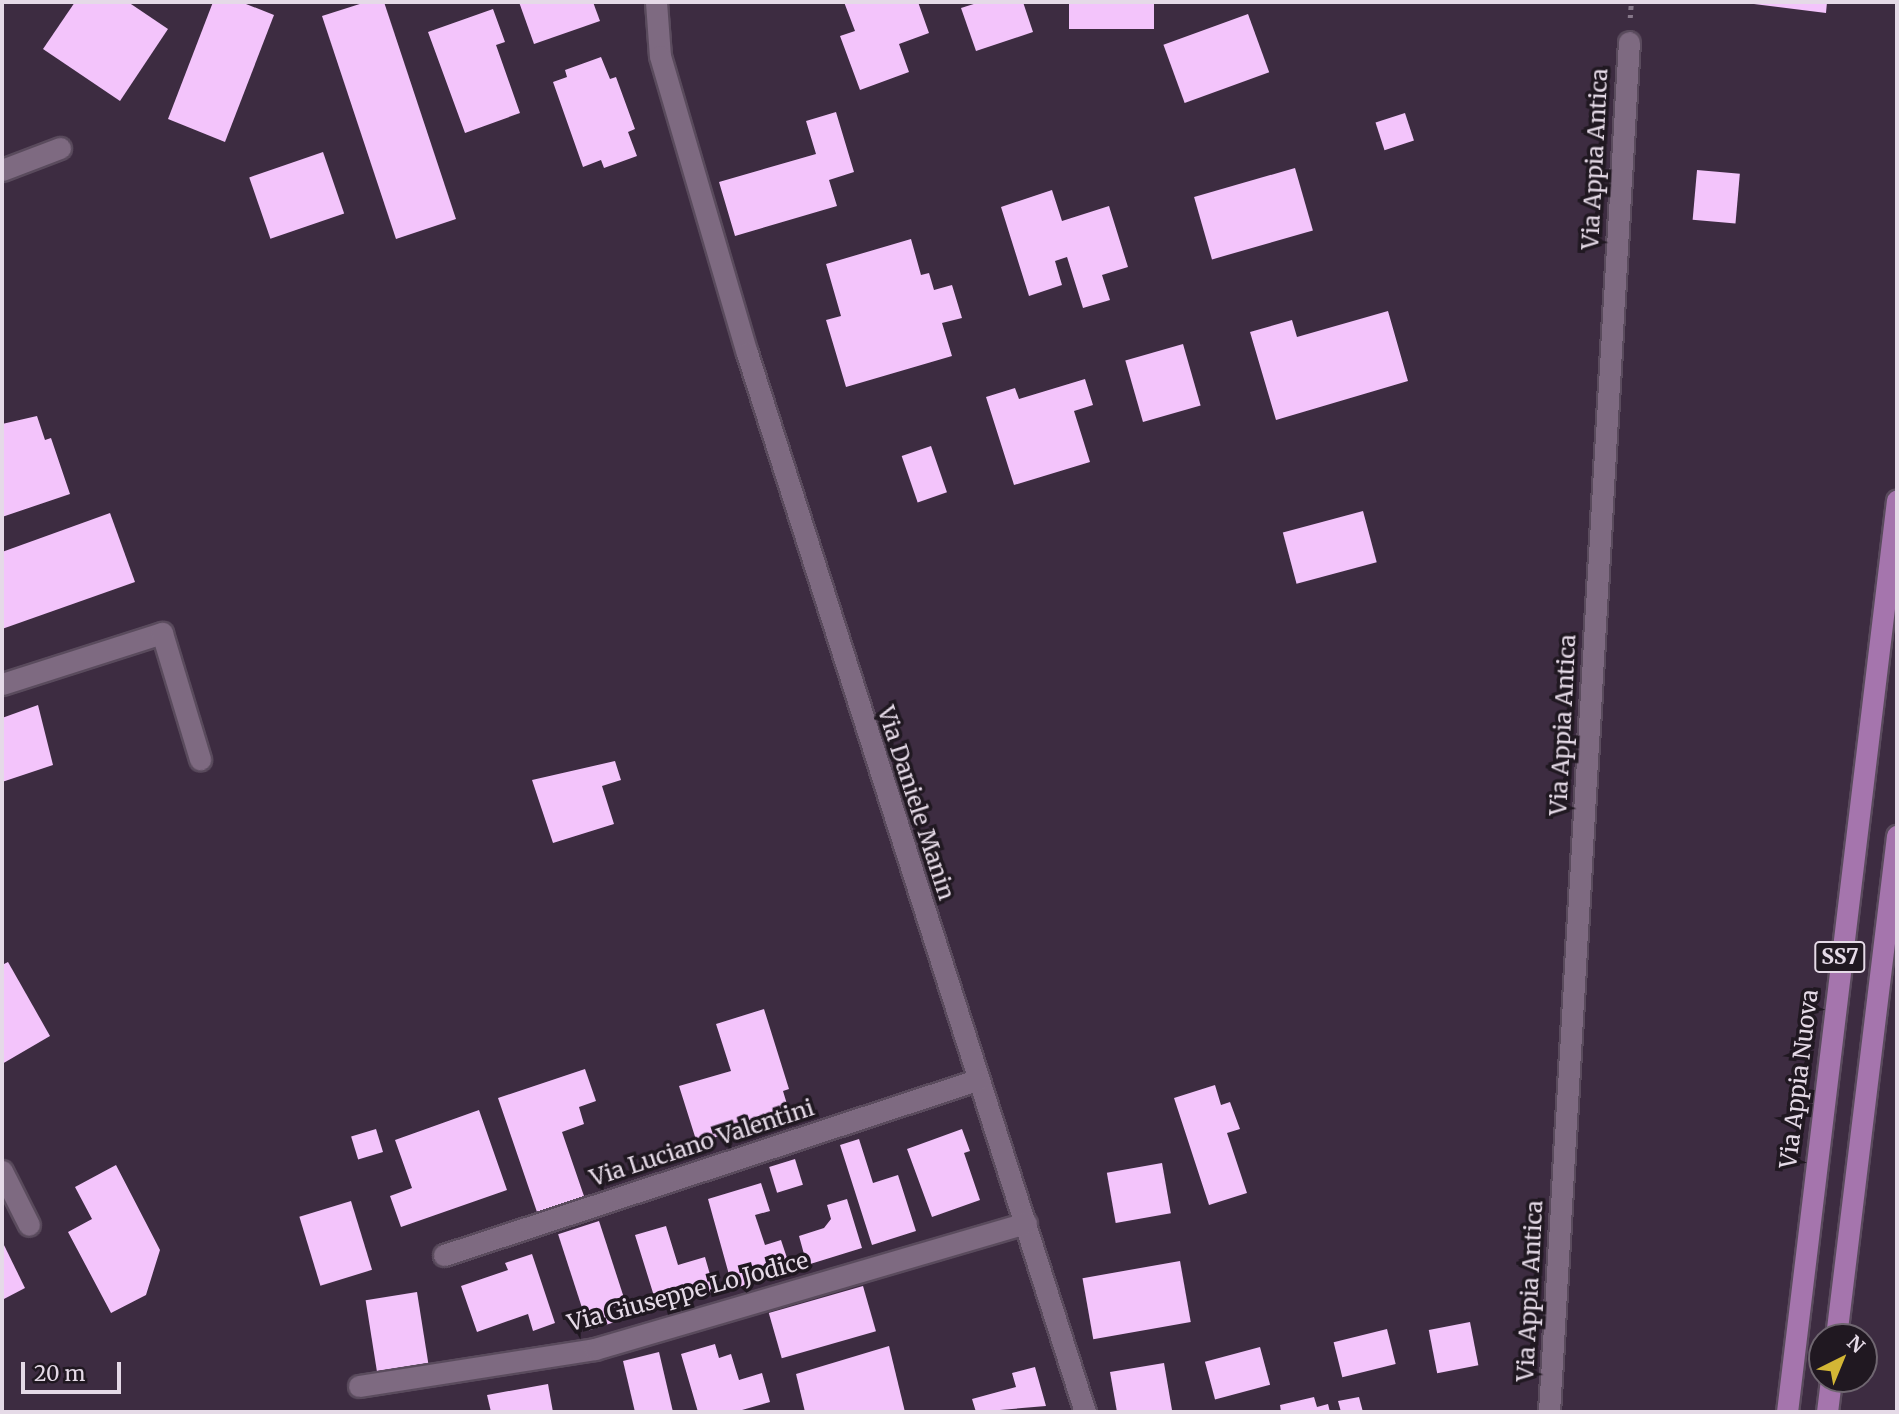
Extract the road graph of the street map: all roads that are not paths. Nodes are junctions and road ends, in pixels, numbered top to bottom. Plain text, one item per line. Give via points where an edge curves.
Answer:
1 (656, 2) edge
2 (1629, 42) dead end
3 (60, 148) dead end
4 (2, 170) edge
5 (1897, 501) edge
6 (2, 684) edge
7 (200, 759) dead end
8 (1897, 836) edge
9 (977, 1080) junction
10 (2, 1171) edge
11 (1026, 1223) junction
12 (29, 1226) dead end
13 (444, 1255) dead end
14 (1838, 1323) edge
15 (359, 1386) dead end
16 (1829, 1393) edge
17 (1085, 1412) edge
18 (1549, 1412) edge
19 (1787, 1412) edge
20 (1826, 1412) edge

1 - 9 street, Via Daniele Manin via 660,56 705,208
2 - 18 street, Via Appia Antica
3 - 4 street
5 - 19 main road, Via Appia Nuova / SS7
6 - 7 street via 162,634
8 - 14 main road, SS7
9 - 11 street, Via Daniele Manin
9 - 13 street, Via Luciano Valentini
10 - 12 street
11 - 15 street, Via Giuseppe Lo Jodice via 594,1349
11 - 17 street, Via Daniele Manin
16 - 20 main road

